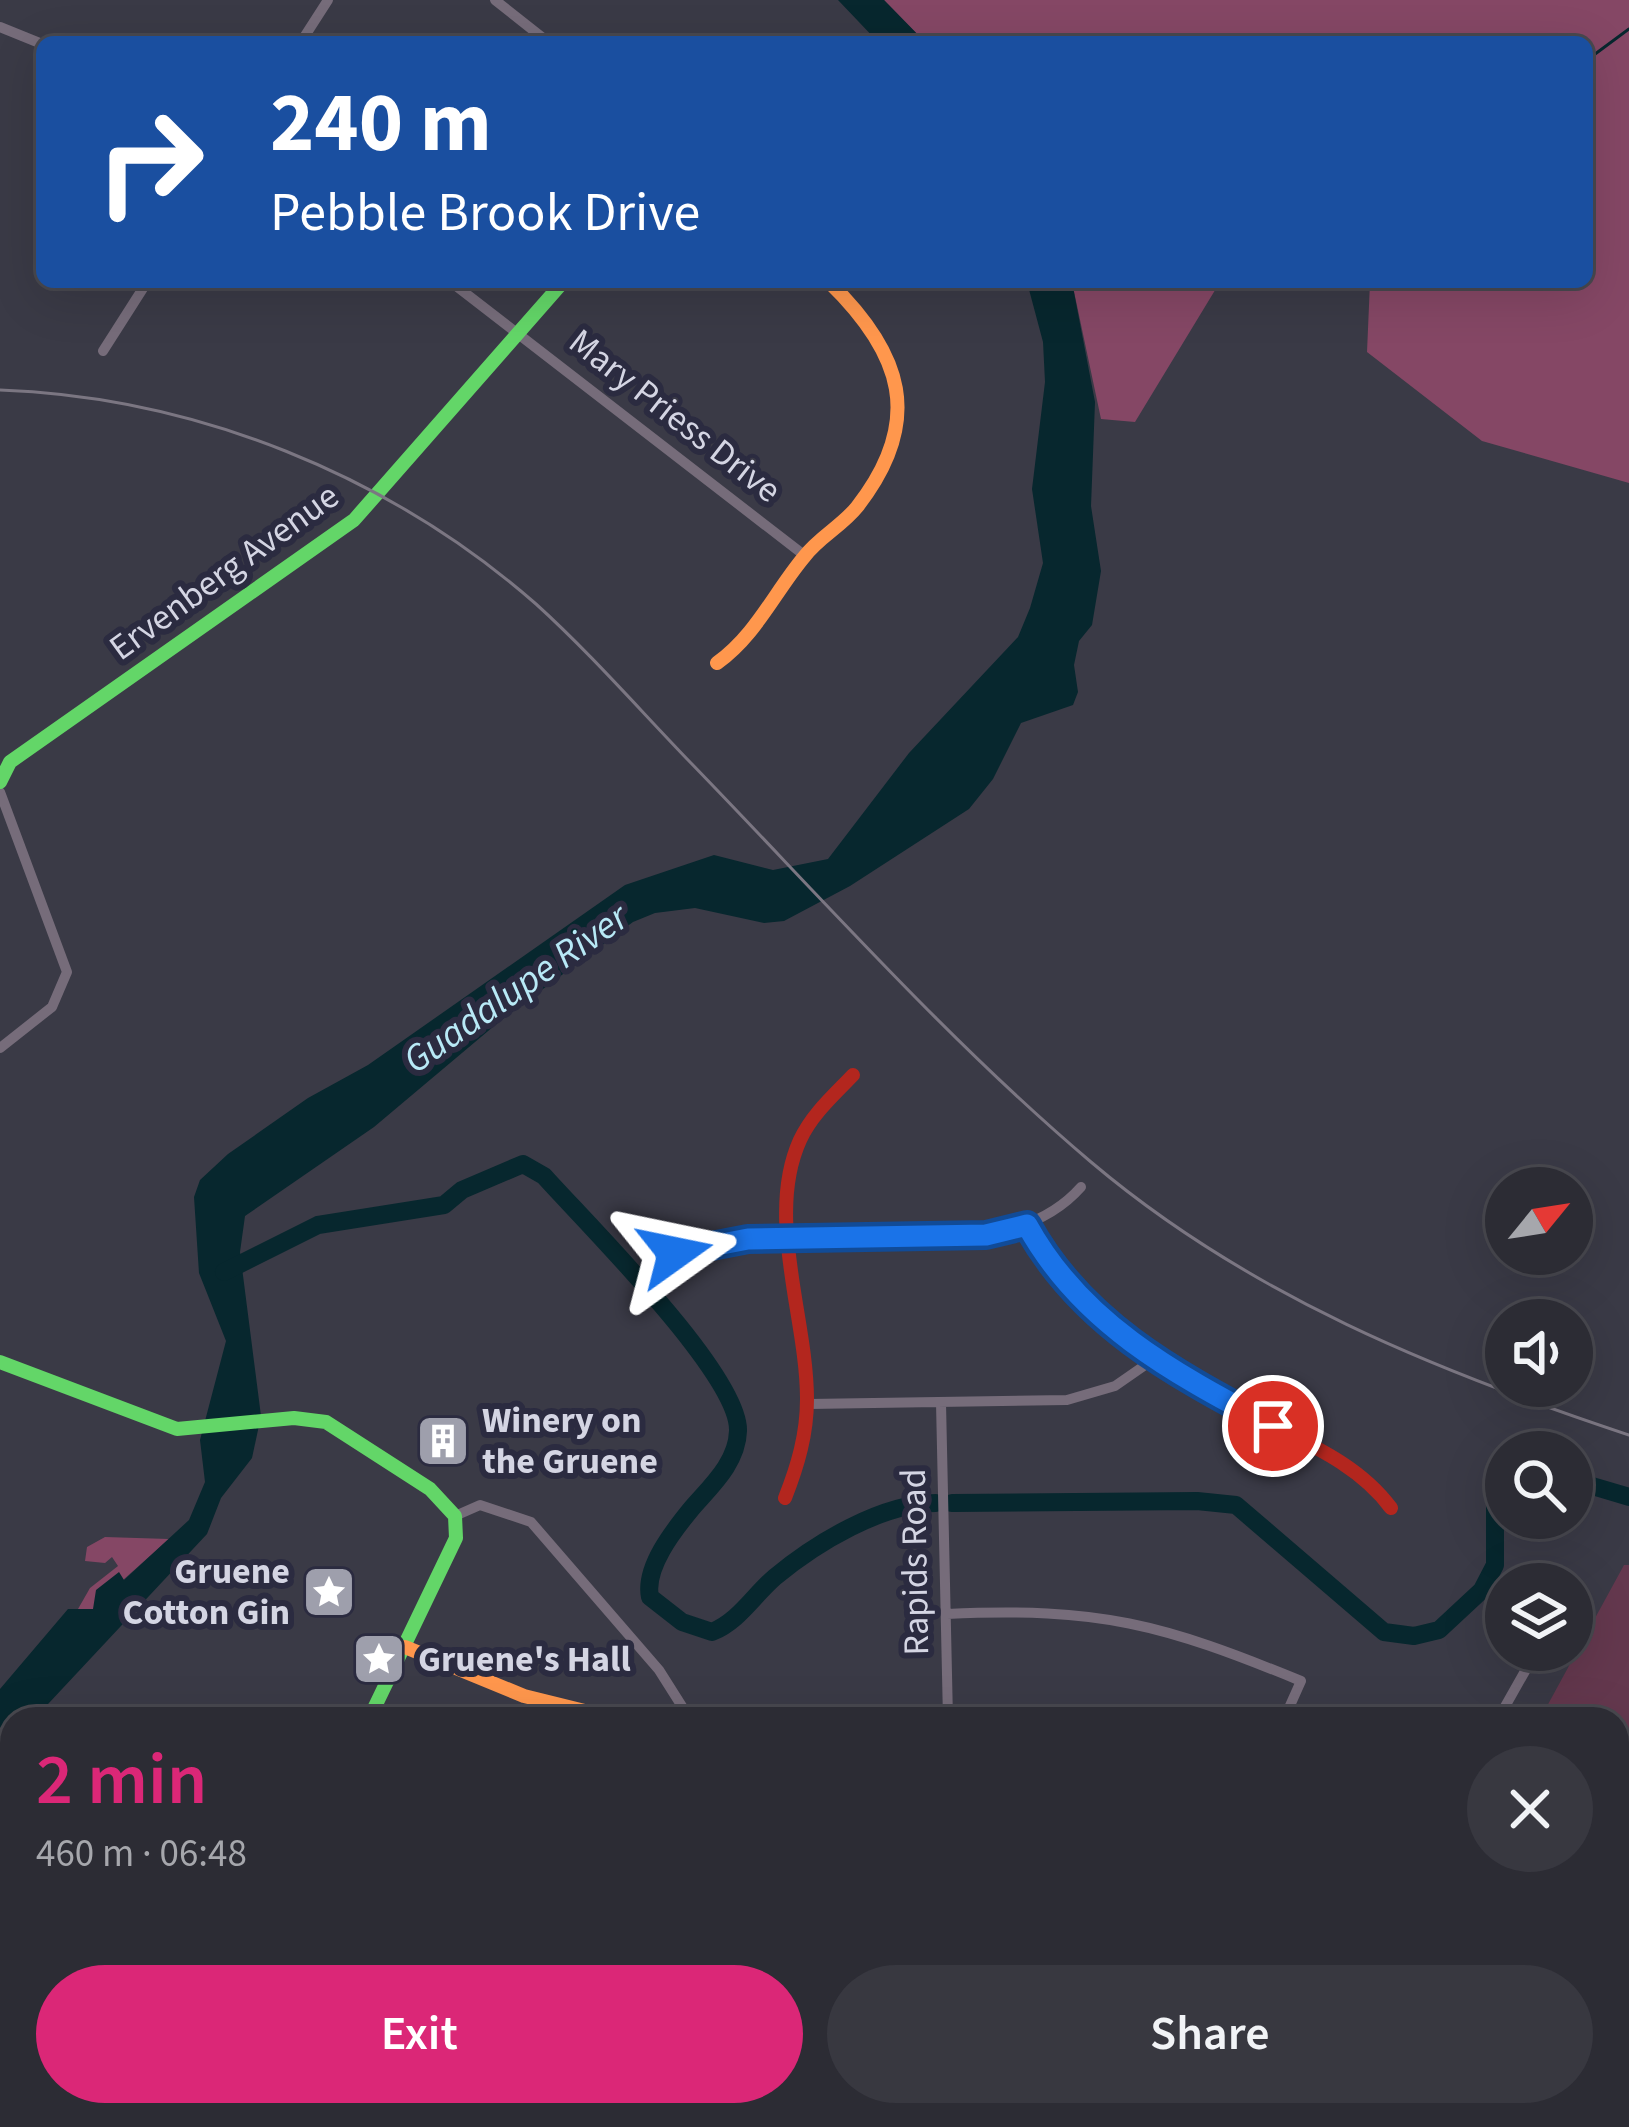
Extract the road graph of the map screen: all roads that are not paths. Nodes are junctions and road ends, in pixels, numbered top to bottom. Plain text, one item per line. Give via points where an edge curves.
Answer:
1 (328, 0) edge
2 (495, 0) edge
3 (0, 27) edge
4 (305, 36) edge
5 (540, 36) edge
6 (36, 42) edge
7 (143, 288) edge
8 (459, 288) edge
9 (558, 288) edge
10 (835, 288) edge
11 (519, 333) junction
12 (103, 351) dead end
13 (804, 555) junction
14 (717, 663) dead end
15 (0, 782) edge
16 (0, 792) edge
17 (0, 1048) edge
18 (853, 1075) dead end
19 (1081, 1187) dead end
20 (1027, 1225) junction
21 (790, 1236) junction
22 (675, 1253) dead end
23 (1151, 1361) junction
24 (0, 1362) edge
25 (941, 1403) junction
26 (809, 1404) junction
27 (785, 1498) dead end
28 (1391, 1508) dead end
29 (455, 1516) junction
30 (947, 1614) junction
31 (405, 1647) junction
32 (1525, 1671) edge
33 (375, 1707) edge
34 (570, 1707) edge
35 (682, 1707) edge
36 (948, 1707) edge
37 (1289, 1707) edge
38 (1505, 1707) edge

1 - 4 street
2 - 5 street
3 - 6 street
7 - 12 street
8 - 11 street, Mary Priess Drive
9 - 11 street, Ervenberg Avenue
10 - 13 street via 886,347 902,411 863,499
11 - 13 street, Mary Priess Drive
11 - 15 street, Ervenberg Avenue via 354,520 10,762
13 - 14 street via 745,642
16 - 17 street via 67,972 52,1007
18 - 21 street via 800,1139 789,1177
19 - 20 street via 1065,1206
20 - 21 street via 986,1235
20 - 23 street via 1069,1289
21 - 22 street
21 - 26 street
23 - 25 street via 1084,1397
23 - 28 street via 1347,1466
24 - 29 street via 163,1426 326,1422 430,1490
25 - 26 street
25 - 30 street, Rapids Road
26 - 27 street via 802,1466
29 - 31 street via 451,1552
29 - 35 street via 480,1505 531,1522
30 - 36 street, Rapids Road
30 - 37 street via 1102,1614 1181,1633 1301,1681
31 - 33 street
31 - 34 street
32 - 38 street

